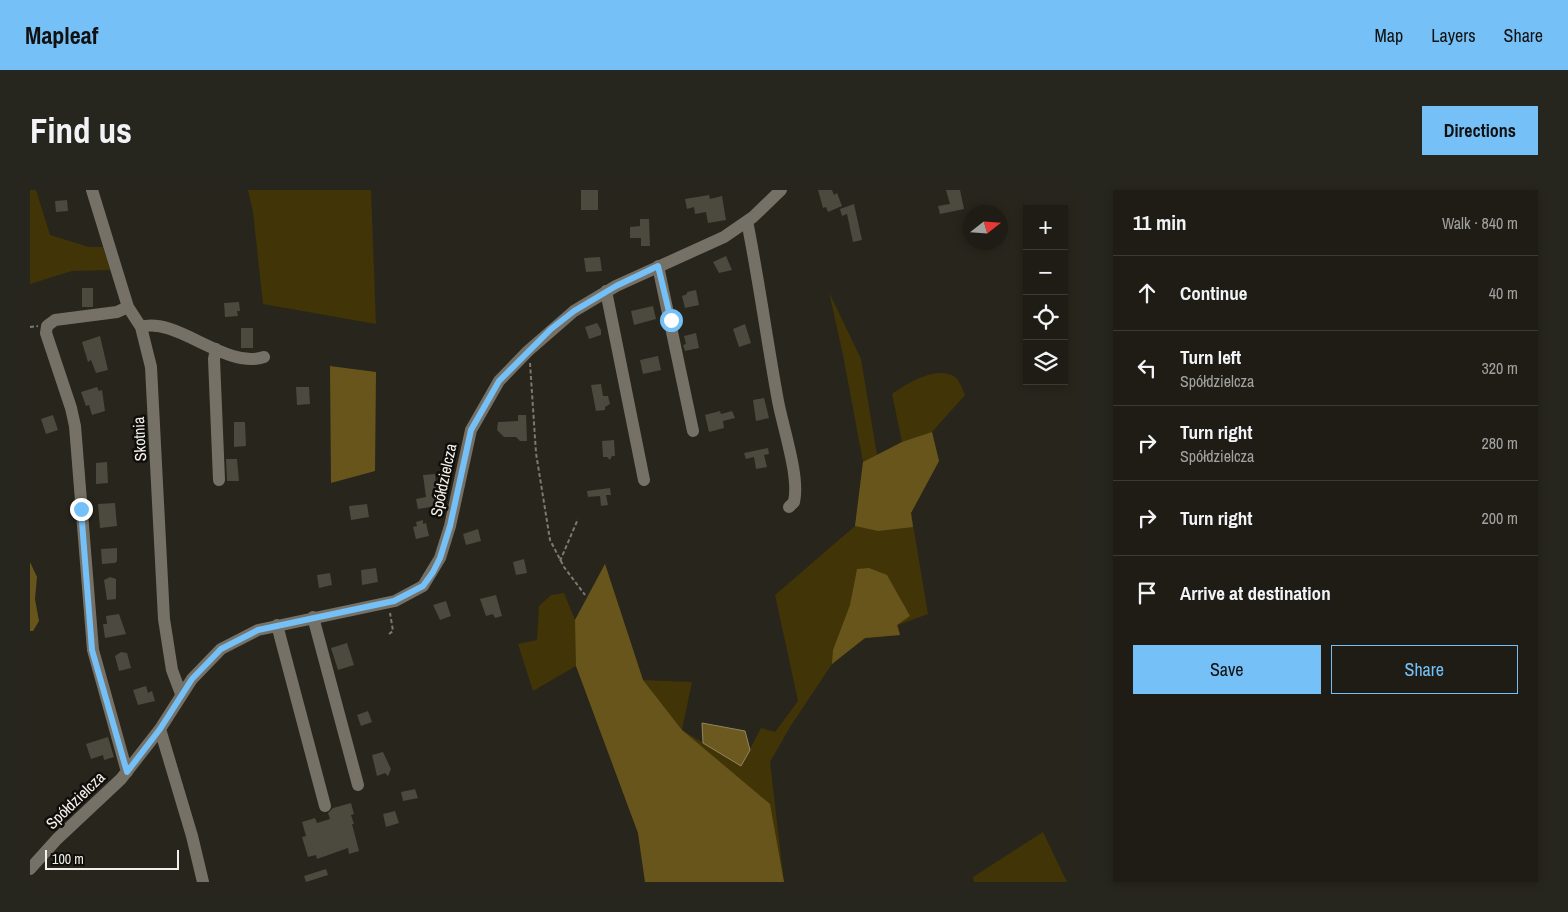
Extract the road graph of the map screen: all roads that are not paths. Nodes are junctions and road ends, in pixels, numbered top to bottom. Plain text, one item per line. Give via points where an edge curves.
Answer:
1 (92, 190) edge
2 (781, 190) edge
3 (747, 221) junction
4 (658, 266) junction
5 (606, 291) junction
6 (128, 307) junction
7 (141, 327) junction
8 (216, 349) junction
9 (264, 357) dead end
10 (693, 431) dead end
11 (219, 480) dead end
12 (644, 480) dead end
13 (789, 507) dead end
14 (313, 617) junction
15 (277, 625) junction
16 (181, 694) junction
17 (160, 729) junction
18 (127, 772) junction
19 (358, 785) dead end
20 (326, 806) dead end
21 (30, 869) edge
22 (203, 882) edge

1 - 6 street, Skotnia
2 - 3 street, Spółdzielcza
3 - 4 street, Spółdzielcza via 724,237
3 - 13 street via 796,486 794,502
4 - 5 street, Spółdzielcza
4 - 10 street
5 - 12 street
5 - 14 street, Spółdzielcza via 574,311 499,381 471,430 450,526 433,572 423,586 410,595 387,603
6 - 7 street, Skotnia
6 - 18 street via 117,312 55,320 46,333 75,426 92,650
7 - 8 street via 154,325
7 - 16 street, Skotnia via 151,367 154,398 164,619 172,670
8 - 9 street via 241,359
8 - 11 street
14 - 15 street, Spółdzielcza
14 - 19 street
15 - 16 street, Spółdzielcza via 244,635 221,649
15 - 20 street
16 - 17 street, Spółdzielcza
17 - 18 street, Spółdzielcza
17 - 22 street
18 - 21 street, Spółdzielcza

